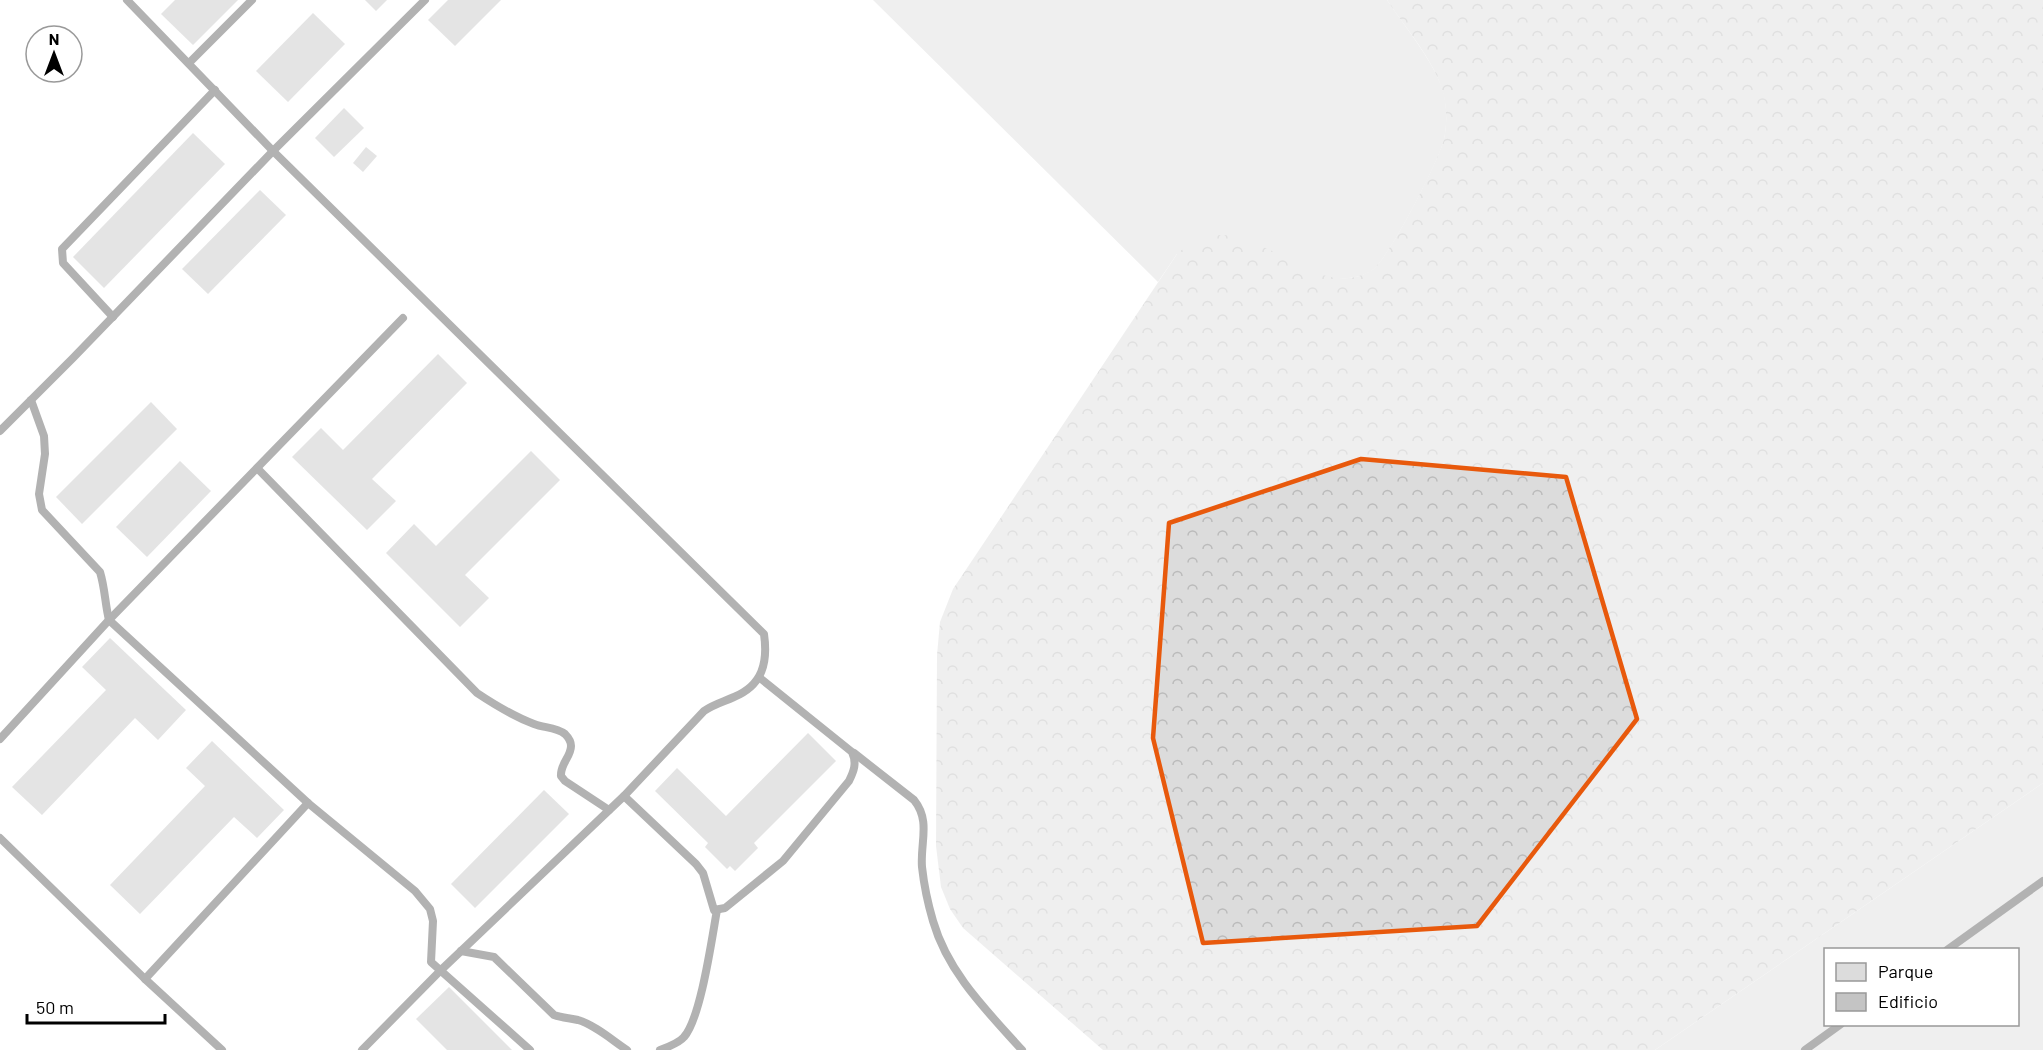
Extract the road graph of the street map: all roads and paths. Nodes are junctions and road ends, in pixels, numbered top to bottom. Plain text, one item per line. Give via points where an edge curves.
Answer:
1 (127, 0) edge
2 (252, 0) edge
3 (425, 0) edge
4 (189, 63) junction
5 (215, 90) junction
6 (273, 151) junction
7 (113, 317) junction
8 (403, 318) dead end
9 (31, 400) junction
10 (0, 431) edge
11 (257, 468) junction
12 (109, 620) junction
13 (760, 678) junction
14 (0, 739) edge
15 (852, 752) junction
16 (624, 796) junction
17 (308, 803) junction
18 (609, 810) junction
19 (0, 838) edge
20 (2043, 881) edge
21 (717, 910) junction
22 (1950, 948) edge
23 (460, 951) junction
24 (440, 971) junction
25 (146, 979) junction
26 (1838, 1026) edge
27 (222, 1050) edge
28 (362, 1050) edge
29 (530, 1050) edge
30 (627, 1050) edge
31 (660, 1050) edge
32 (1022, 1050) edge
33 (1805, 1050) edge

1 - 4 lane
2 - 4 lane
3 - 6 lane
4 - 5 lane
5 - 6 lane
5 - 7 lane via 62,249 63,263
6 - 7 lane
6 - 13 lane via 764,634 765,665
7 - 9 lane
8 - 11 lane
9 - 10 lane
9 - 12 lane via 44,436 39,494 42,510 100,572
11 - 12 lane
11 - 18 lane via 477,693 510,714 565,734 572,746 562,764 561,776
12 - 14 lane
12 - 17 lane
13 - 15 lane
13 - 16 lane via 735,697 704,711
15 - 21 lane via 855,770 849,781 783,861 725,908
15 - 32 lane via 919,806 924,822 923,875 937,934 972,994
16 - 18 lane
16 - 21 lane via 696,864
17 - 24 lane via 415,891 430,909 431,962
17 - 25 lane
18 - 23 lane
19 - 25 lane
20 - 22 lane
21 - 31 lane via 693,1020 684,1037
23 - 24 lane
23 - 30 lane via 494,957 554,1015 589,1024
24 - 28 lane
24 - 29 lane
25 - 27 lane
26 - 33 lane

